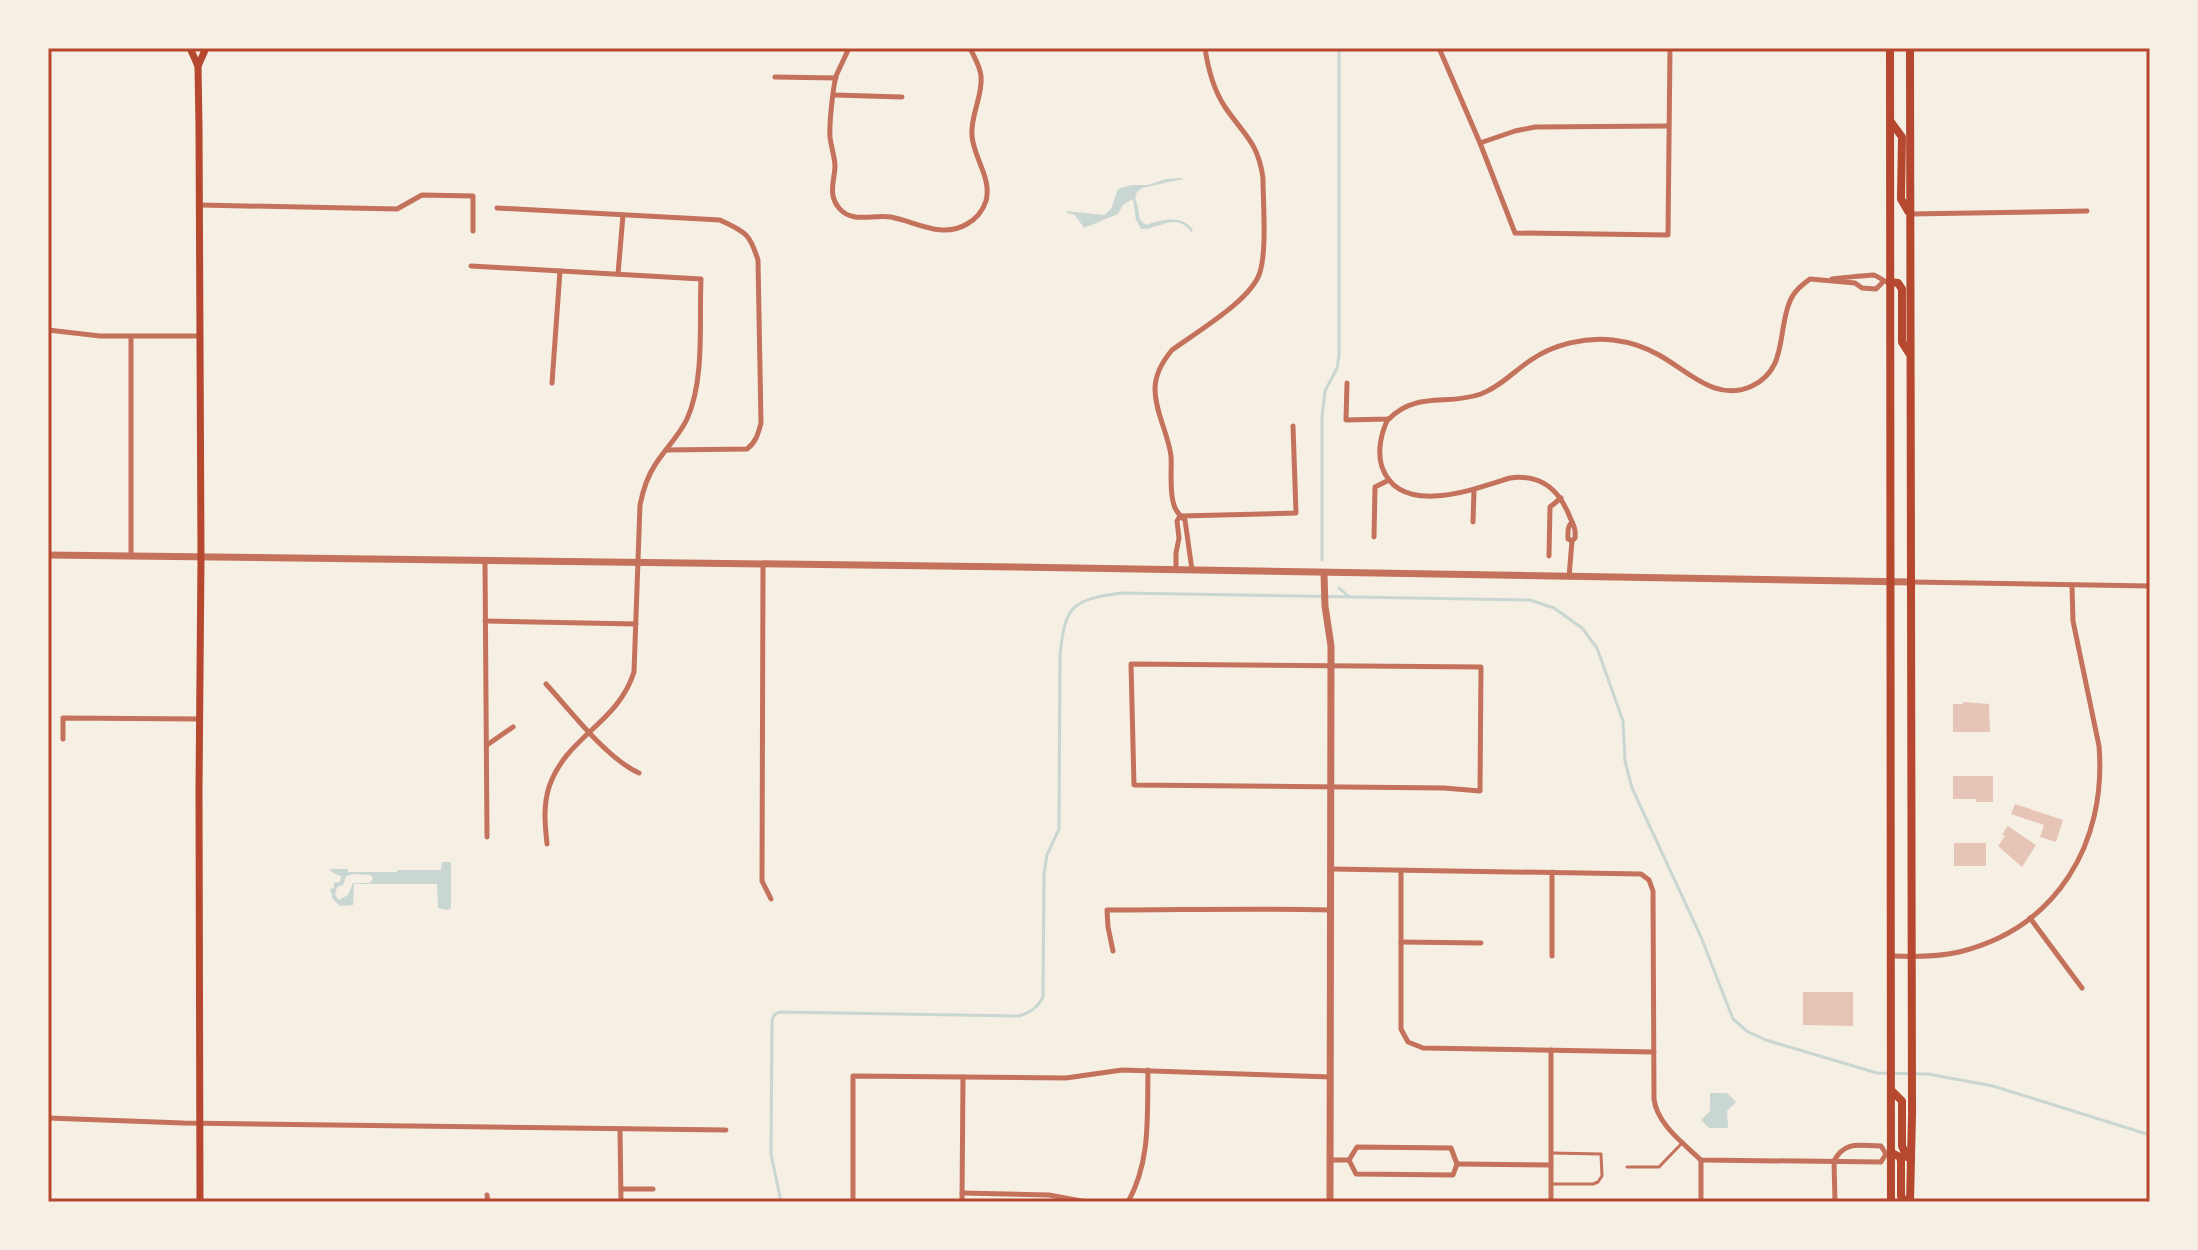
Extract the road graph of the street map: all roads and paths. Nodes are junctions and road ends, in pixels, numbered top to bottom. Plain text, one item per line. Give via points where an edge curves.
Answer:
1 (190, 48) edge
2 (206, 48) edge
3 (849, 48) edge
4 (970, 48) edge
5 (1205, 48) edge
6 (1439, 48) edge
7 (1670, 48) edge
8 (1890, 48) edge
9 (1910, 48) edge
10 (198, 66) junction
11 (775, 77) dead end
12 (836, 78) junction
13 (834, 95) junction
14 (902, 97) dead end
15 (1890, 121) junction
16 (1668, 126) junction
17 (1480, 143) junction
18 (200, 205) junction
19 (497, 208) dead end
20 (2087, 211) dead end
21 (1909, 214) junction
22 (623, 215) junction
23 (473, 231) dead end
24 (471, 266) dead end
25 (560, 271) junction
26 (618, 274) junction
27 (1855, 280) junction
28 (1887, 282) junction
29 (48, 330) edge
30 (199, 336) junction
31 (131, 337) junction
32 (1909, 354) junction
33 (552, 383) dead end
34 (1347, 383) dead end
35 (1389, 419) junction
36 (1293, 426) dead end
37 (666, 450) junction
38 (1389, 480) junction
39 (1474, 490) junction
40 (1561, 498) junction
41 (1180, 516) junction
42 (1473, 522) dead end
43 (1374, 537) dead end
44 (1179, 538) junction
45 (1188, 538) junction
46 (48, 555) edge
47 (131, 556) junction
48 (1549, 556) dead end
49 (201, 557) junction
50 (485, 561) junction
51 (637, 564) junction
52 (763, 565) junction
53 (1176, 570) junction
54 (1192, 571) junction
55 (1324, 574) junction
56 (1569, 577) junction
57 (1892, 582) junction
58 (1910, 582) junction
59 (2072, 586) junction
60 (2150, 586) edge
61 (485, 621) junction
62 (636, 624) junction
63 (1331, 666) junction
64 (546, 684) dead end
65 (199, 719) junction
66 (513, 727) dead end
67 (590, 731) junction
68 (63, 739) dead end
69 (486, 745) junction
70 (639, 773) dead end
71 (1331, 787) junction
72 (487, 837) dead end
73 (547, 845) dead end
74 (1331, 869) junction
75 (1401, 871) junction
76 (1552, 872) junction
77 (771, 899) dead end
78 (1331, 910) junction
79 (2030, 918) junction
80 (1401, 942) junction
81 (1481, 943) dead end
82 (1113, 951) dead end
83 (1552, 956) dead end
84 (1892, 956) junction
85 (1911, 957) junction
86 (2082, 988) dead end
87 (1551, 1050) junction
88 (1654, 1052) junction
89 (1148, 1070) junction
90 (963, 1077) junction
91 (1331, 1077) junction
92 (1893, 1087) junction
93 (48, 1118) edge
94 (200, 1122) junction
95 (620, 1129) junction
96 (726, 1130) dead end
97 (1683, 1142) junction
98 (1551, 1153) junction
99 (1889, 1154) junction
100 (1911, 1159) junction
101 (1330, 1160) junction
102 (1349, 1160) junction
103 (1701, 1160) junction
104 (1834, 1161) junction
105 (1457, 1164) junction
106 (1551, 1165) junction
107 (1627, 1167) dead end
108 (1551, 1184) junction
109 (621, 1189) junction
110 (653, 1189) dead end
111 (962, 1193) junction
112 (200, 1202) edge
113 (621, 1202) edge
114 (853, 1202) edge
115 (962, 1202) edge
116 (1087, 1202) edge
117 (1128, 1202) edge
118 (1330, 1202) edge
119 (1551, 1202) edge
120 (1701, 1202) edge
121 (1835, 1202) edge
122 (1891, 1202) edge
123 (1907, 1202) edge

1 - 10 main road
2 - 10 main road
3 - 12 street
4 - 13 street via 981,79 971,134 988,189 979,214 956,229 936,230 891,217 855,217 838,207 832,192
5 - 41 street via 1217,93 1252,140 1261,165 1262,259 1257,281 1245,296 1172,350 1156,378 1173,503
6 - 17 street
7 - 16 street
8 - 15 main road
9 - 21 main road
10 - 18 main road
11 - 12 street
12 - 13 street
13 - 14 street
15 - 21 main road via 1902,137 1901,199
15 - 28 main road
16 - 17 street via 1535,127
16 - 17 street via 1668,235 1515,233
18 - 23 street via 397,209 422,195 473,196
18 - 30 main road
19 - 22 street
20 - 21 street
21 - 32 main road
22 - 26 street
22 - 37 street via 720,220 740,228 758,260 761,423 754,443 747,449
24 - 25 street
25 - 26 street
25 - 33 street
26 - 37 street via 701,279 696,389 686,420
27 - 28 street via 1863,275
27 - 28 street via 1862,288 1876,289
27 - 35 street via 1810,279 1794,293 1775,365 1744,390 1710,388 1641,347 1595,339 1544,352 1479,395 1415,402
28 - 32 main road via 1902,289 1902,342
28 - 57 main road
29 - 31 street
30 - 31 street
30 - 49 main road
31 - 47 street
32 - 58 main road
34 - 35 street via 1346,420
35 - 38 street via 1380,451
36 - 41 street via 1296,513
37 - 51 street via 644,489
38 - 39 street via 1419,495
38 - 43 street via 1375,487
39 - 40 street via 1510,478 1530,478
39 - 42 street
40 - 48 street via 1550,507
40 - 56 street via 1576,526
41 - 44 street
41 - 45 street
44 - 45 street
44 - 53 street
45 - 54 street
46 - 47 street
47 - 49 street
49 - 50 street
49 - 65 main road
50 - 51 street
50 - 61 street
51 - 52 street
51 - 62 street
52 - 53 street
52 - 77 street via 762,881
53 - 54 street
54 - 55 street
55 - 56 street
55 - 63 street
56 - 57 street
57 - 58 street
57 - 84 main road
58 - 59 street
58 - 85 main road
59 - 60 street
59 - 79 street via 2073,621 2099,746 2098,801 2080,858
61 - 62 street
61 - 69 street
62 - 67 street via 630,685 615,709
63 - 71 street
63 - 71 street via 1481,667 1480,791
63 - 71 street via 1131,664 1134,785
64 - 67 street
65 - 68 street via 63,718
65 - 94 main road
66 - 69 street
67 - 70 street via 617,760
67 - 73 street via 565,757 549,789
69 - 72 street
71 - 74 street
74 - 75 street
74 - 78 street
75 - 76 street
75 - 80 street
76 - 83 street
76 - 88 street via 1636,872 1649,880
78 - 82 street via 1107,910
78 - 91 street
79 - 85 street via 1976,947
79 - 86 street
80 - 81 street
80 - 87 street via 1401,1029 1408,1042 1423,1048
84 - 85 street
84 - 92 main road
85 - 100 main road
87 - 88 street
87 - 98 street
88 - 97 street via 1655,1107
89 - 90 street via 1066,1078
89 - 91 street
89 - 117 street via 1145,1156
90 - 111 street
90 - 114 street via 853,1076
91 - 101 street
92 - 99 main road
92 - 100 main road via 1902,1101 1902,1146
93 - 94 street
94 - 95 street
94 - 112 main road
95 - 96 street
95 - 109 street
97 - 103 street
97 - 107 lane via 1659,1167
98 - 106 street
98 - 108 lane via 1601,1154 1602,1176 1593,1184
99 - 104 street via 1881,1162
99 - 104 street via 1881,1146 1849,1146
99 - 122 main road
99 - 123 main road via 1900,1157 1901,1196
100 - 123 main road
101 - 102 street
101 - 118 street
102 - 105 street via 1356,1174 1453,1175
102 - 105 street via 1357,1147 1451,1148
103 - 104 street
103 - 120 street
104 - 121 street
105 - 106 street
106 - 108 street
108 - 119 street
109 - 110 street
109 - 113 street
111 - 115 street
111 - 116 street via 1049,1195

